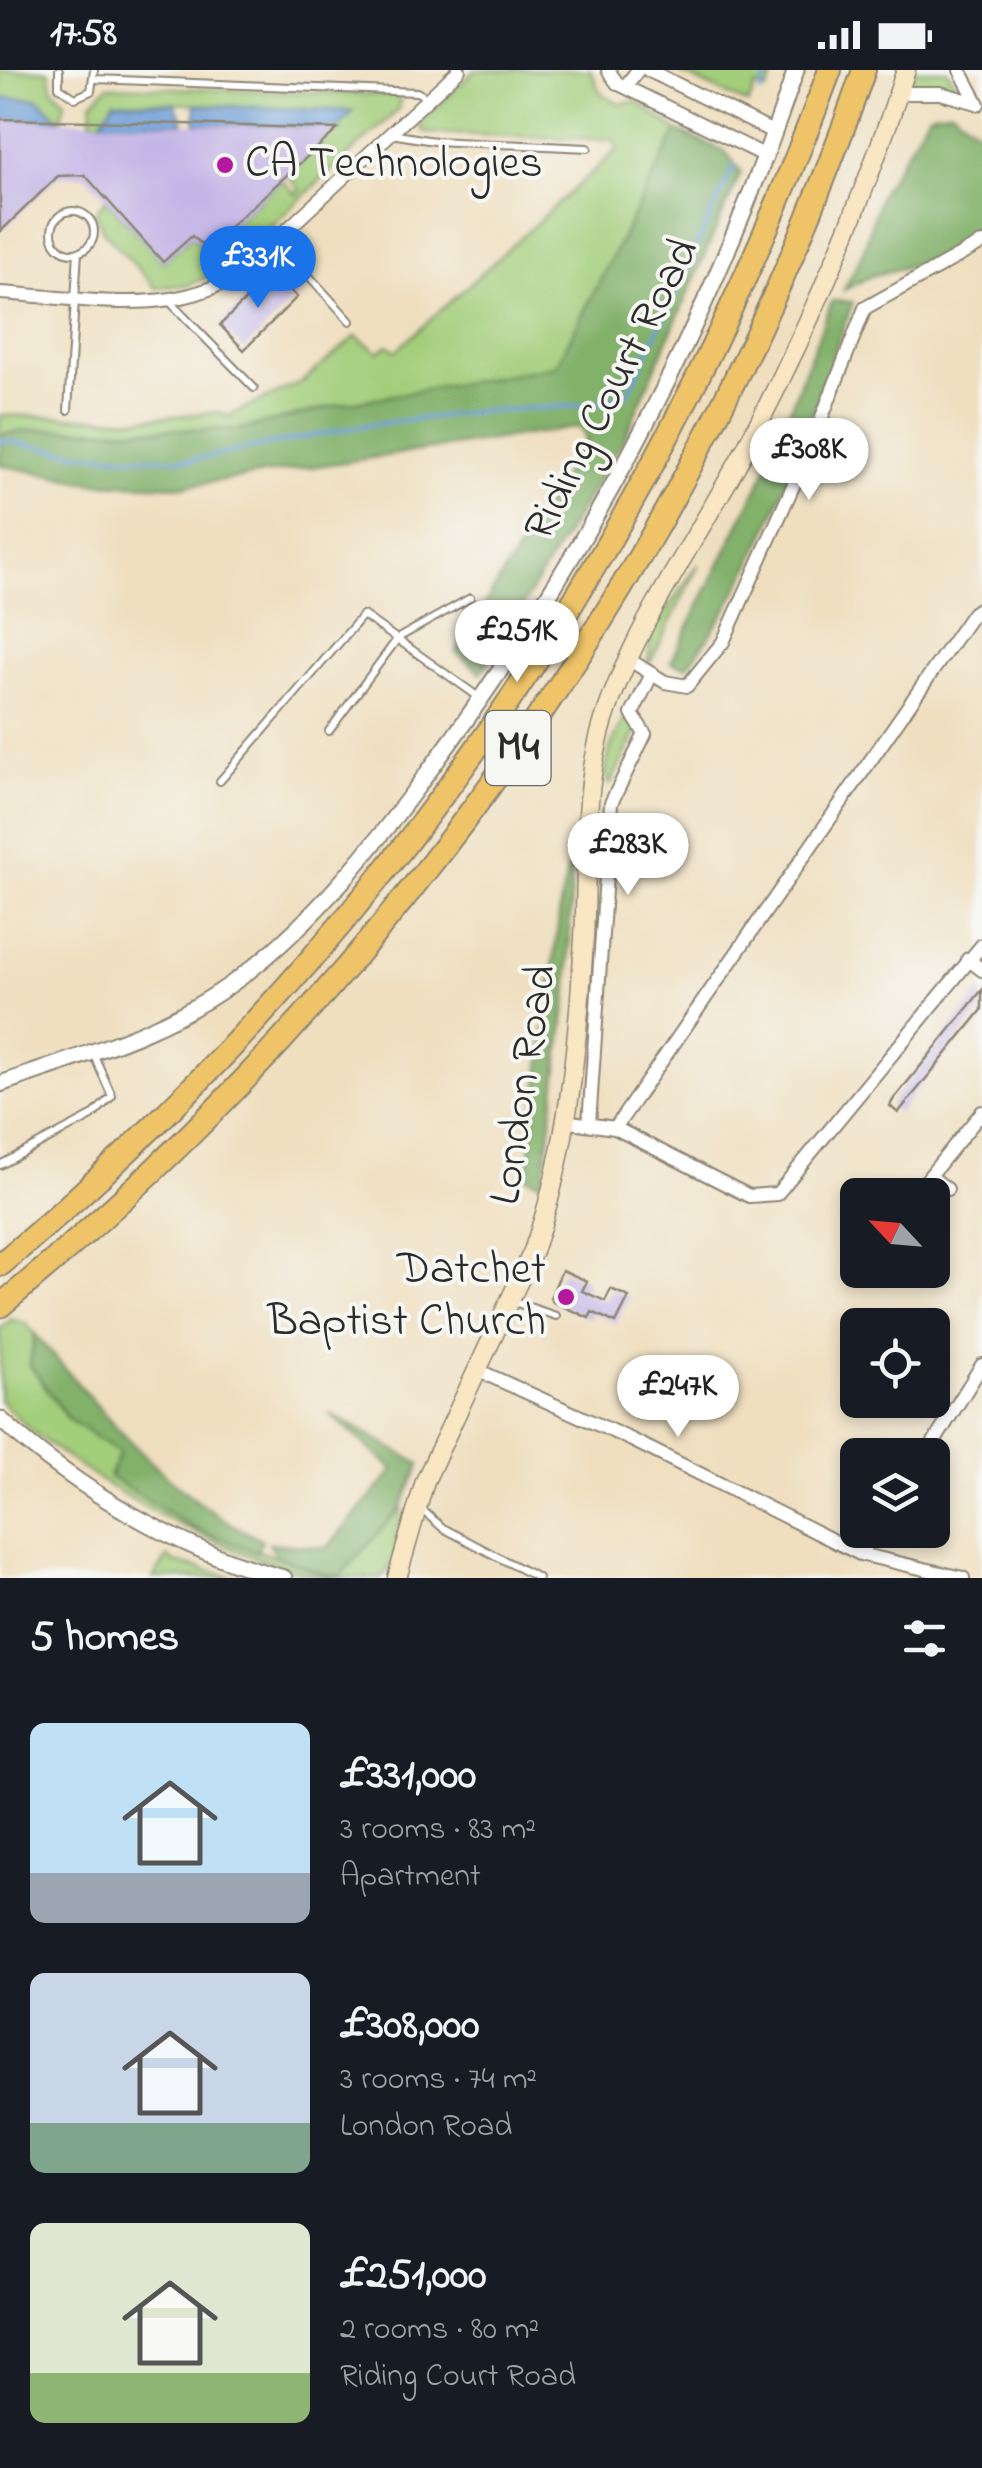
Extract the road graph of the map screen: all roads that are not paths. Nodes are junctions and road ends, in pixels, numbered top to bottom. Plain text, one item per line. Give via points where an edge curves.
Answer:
1 (60, 70) edge
2 (94, 70) edge
3 (459, 70) edge
4 (608, 70) edge
5 (638, 70) edge
6 (648, 70) edge
7 (796, 70) edge
8 (830, 70) edge
9 (864, 70) edge
10 (906, 70) edge
11 (960, 70) edge
12 (96, 80) junction
13 (627, 84) junction
14 (899, 93) junction
15 (428, 98) junction
16 (980, 106) edge
17 (775, 133) junction
18 (390, 134) junction
19 (588, 148) dead end
20 (766, 156) junction
21 (276, 240) junction
22 (982, 243) edge
23 (78, 252) junction
24 (0, 294) edge
25 (73, 297) junction
26 (170, 302) junction
27 (350, 321) dead end
28 (254, 388) dead end
29 (68, 410) dead end
30 (470, 598) dead end
31 (982, 607) edge
32 (398, 638) junction
33 (628, 659) junction
34 (652, 674) junction
35 (481, 699) junction
36 (329, 730) dead end
37 (220, 781) dead end
38 (982, 945) edge
39 (968, 959) junction
40 (982, 970) edge
41 (92, 1052) junction
42 (0, 1084) edge
43 (982, 1112) edge
44 (564, 1121) junction
45 (589, 1124) junction
46 (615, 1128) junction
47 (0, 1165) edge
48 (930, 1176) joint
49 (933, 1178) edge
50 (0, 1265) edge
51 (510, 1301) junction
52 (0, 1306) edge
53 (556, 1316) dead end
54 (982, 1365) edge
55 (477, 1370) junction
56 (0, 1419) edge
57 (937, 1438) edge
58 (416, 1508) junction
59 (864, 1548) edge
60 (860, 1554) junction
61 (284, 1578) edge
62 (397, 1578) edge
63 (538, 1578) edge
64 (963, 1578) edge

1 - 12 lane via 60,87 74,98 92,91
2 - 12 lane
3 - 15 street
4 - 13 street via 613,80
5 - 13 street
6 - 17 street
7 - 17 street, Riding Court Road
8 - 50 highway, M4 via 771,223 701,376 593,574 485,739 366,895 230,1050
9 - 52 highway, M4 via 791,260 716,419 625,584 490,788 357,957 234,1092 122,1202
10 - 14 main road, London Road
11 - 16 street
12 - 15 lane via 416,92
13 - 20 street
14 - 16 street via 940,93
14 - 33 main road, London Road via 803,333
15 - 18 street
17 - 20 street, Riding Court Road
18 - 19 lane
18 - 21 street
20 - 35 street, Riding Court Road via 642,430
21 - 26 street via 253,268 213,291
21 - 27 lane
22 - 34 street via 865,308 723,642 687,686
23 - 23 lane via 89,246 93,226 85,215 66,213 53,235 64,251
23 - 25 lane
24 - 25 street
25 - 26 street
25 - 29 lane
26 - 28 lane
30 - 32 lane
31 - 46 street
32 - 35 lane
32 - 36 lane
32 - 37 lane via 363,614
33 - 34 street
33 - 44 main road, London Road via 604,722 591,786 582,972
34 - 45 street via 632,714 645,734 612,803
35 - 41 street, Riding Court Road via 358,864 277,948 164,1024
38 - 39 street
39 - 40 street
39 - 46 street via 777,1194 749,1196
41 - 42 street, Riding Court Road
41 - 47 lane via 112,1096 92,1116
43 - 48 street
44 - 45 street
44 - 51 main road, London Road via 547,1212
45 - 46 street
48 - 49 street
51 - 53 lane
51 - 55 main road, London Road
54 - 57 street
55 - 58 main road, London Road
55 - 60 street
56 - 61 street via 94,1491 181,1539
58 - 62 main road, London Road
58 - 63 lane
59 - 60 street
60 - 64 street

